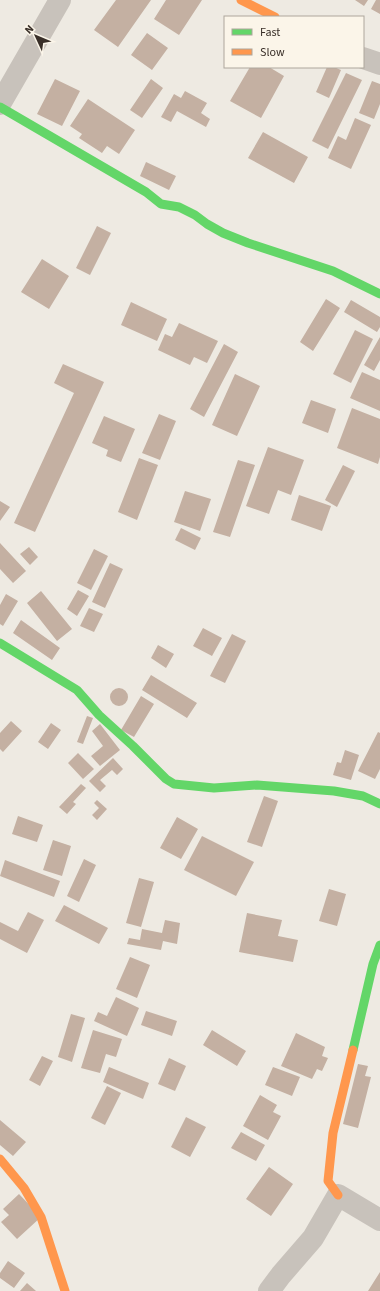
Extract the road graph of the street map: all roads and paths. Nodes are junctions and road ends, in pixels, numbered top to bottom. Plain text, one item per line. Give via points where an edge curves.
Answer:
1 (60, 0) edge
2 (241, 0) edge
3 (273, 16) edge
4 (364, 58) edge
5 (380, 64) edge
6 (0, 106) edge
7 (380, 294) edge
8 (0, 643) edge
9 (380, 804) edge
10 (380, 945) edge
11 (0, 1159) edge
12 (338, 1195) junction
13 (380, 1220) edge
14 (65, 1291) edge
15 (269, 1291) edge

1 - 6 street
2 - 3 street
4 - 5 street
6 - 7 street via 146,192 161,204 179,207 223,233 248,243 333,270
8 - 9 street via 77,690 99,715 174,784 214,788 257,785 334,791 363,796
10 - 12 street via 373,964 333,1133 328,1181
11 - 14 street via 24,1188 41,1217
12 - 13 street
12 - 15 street via 313,1238

